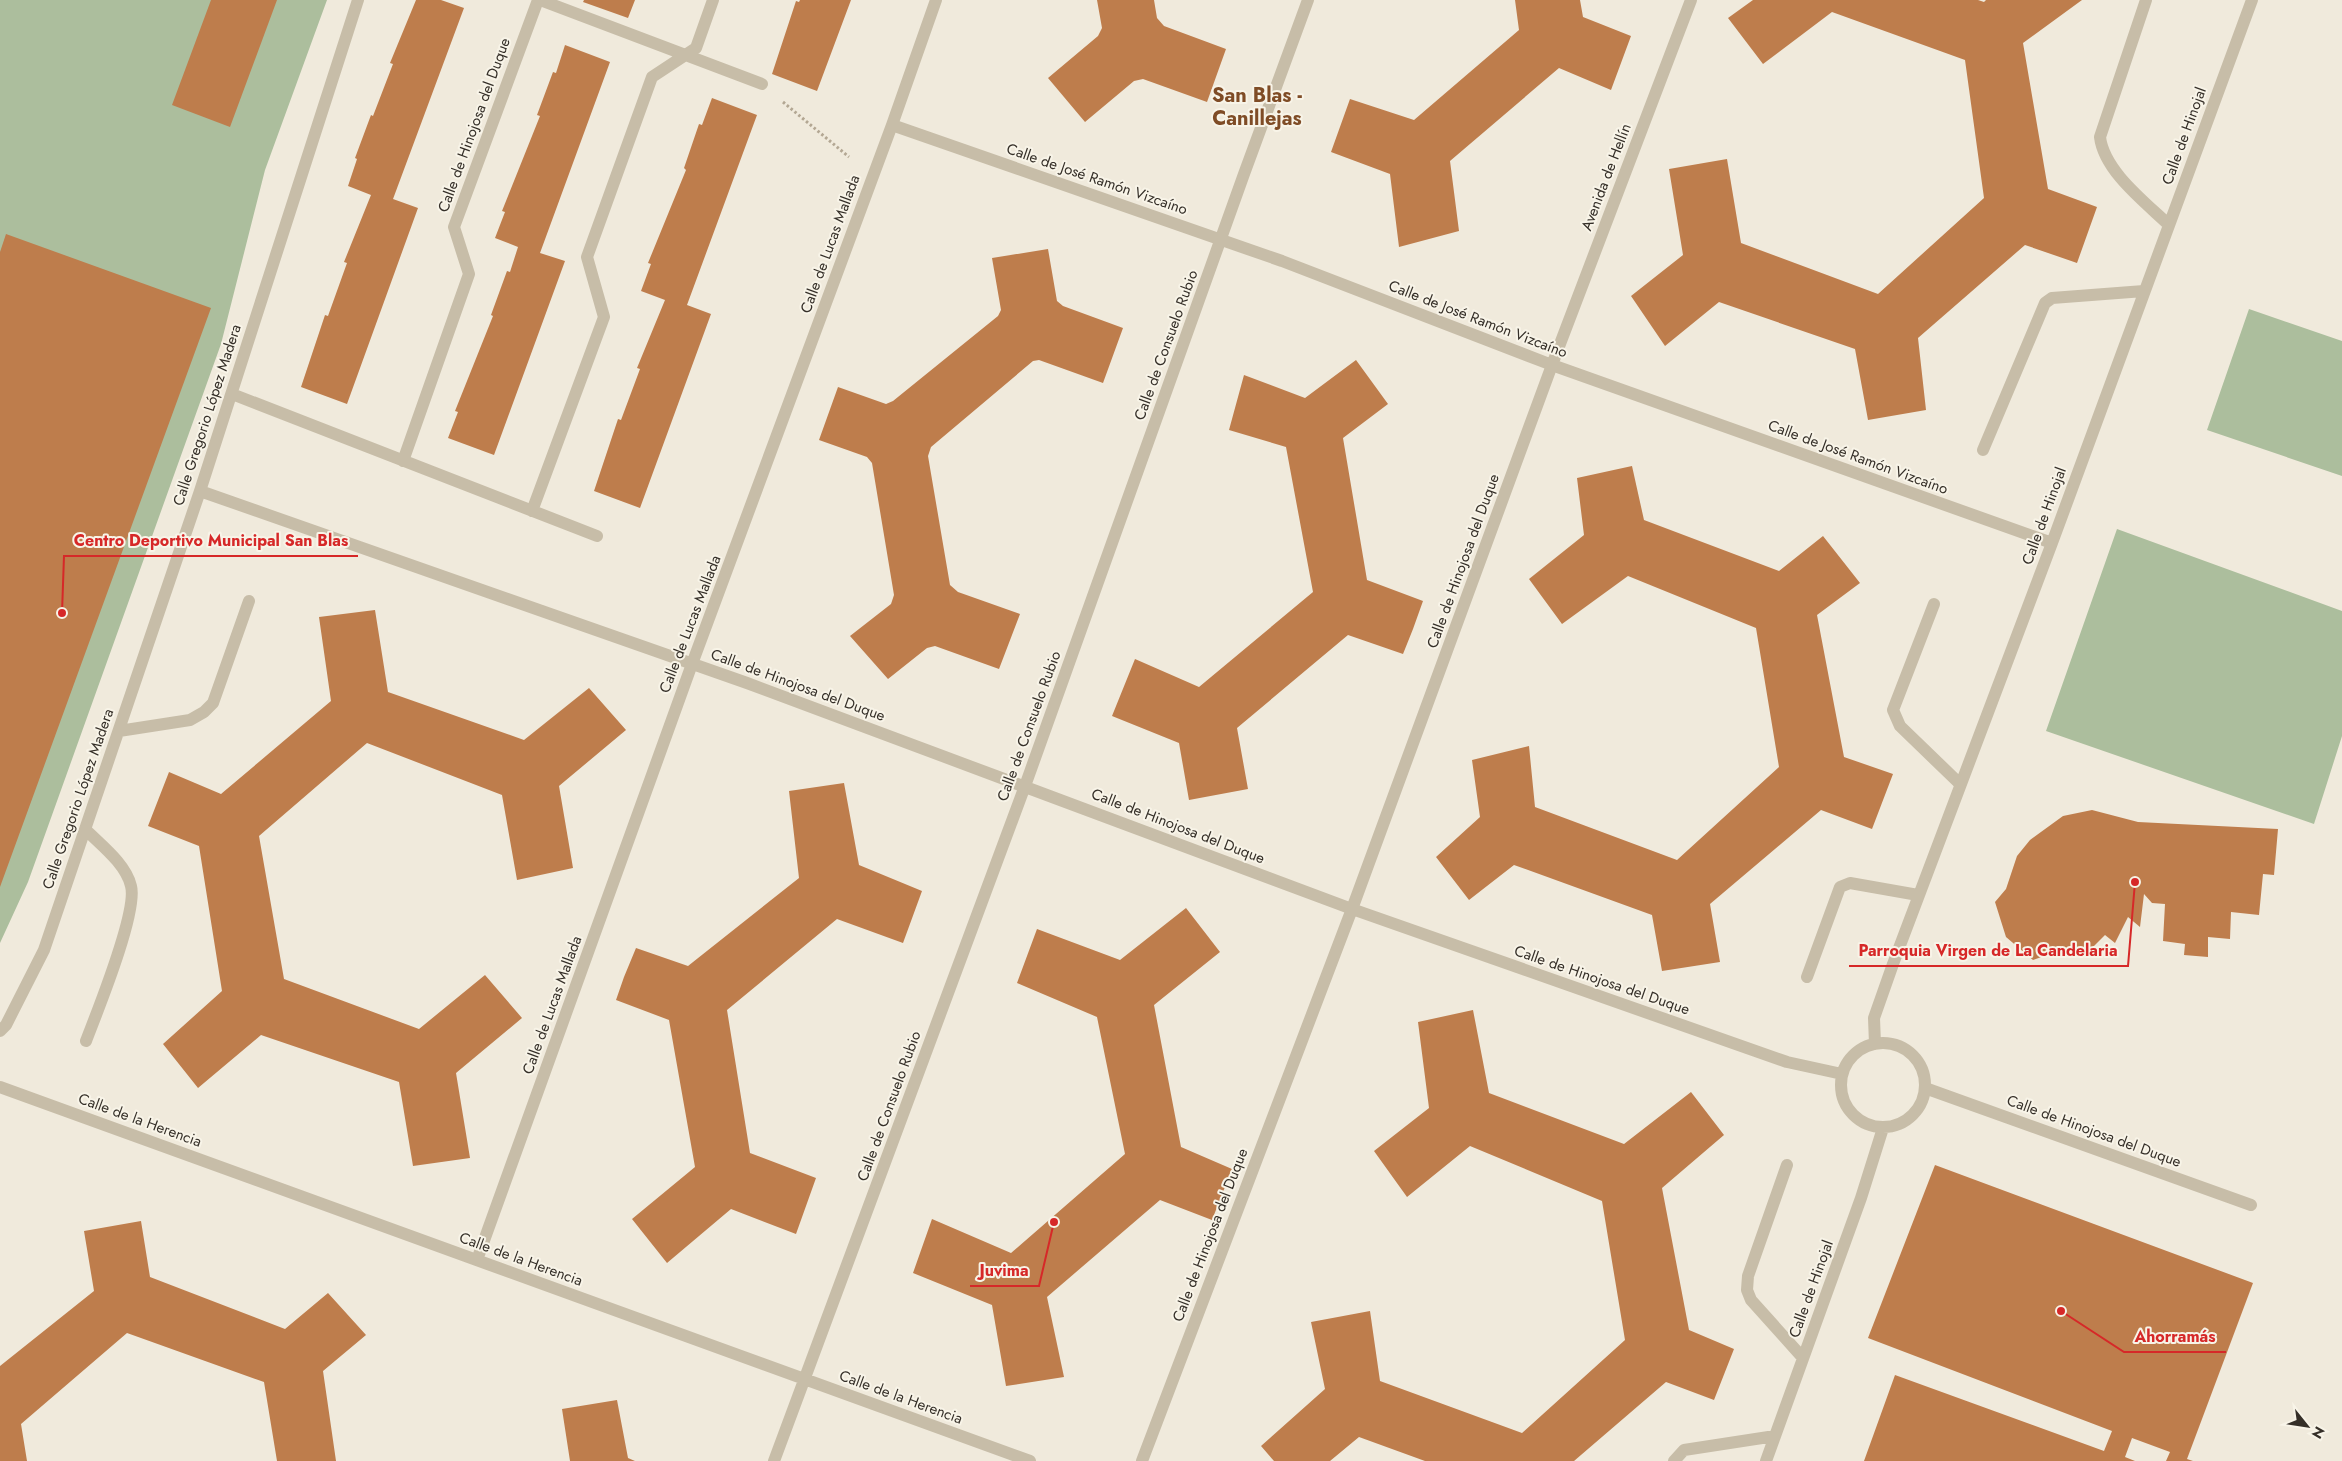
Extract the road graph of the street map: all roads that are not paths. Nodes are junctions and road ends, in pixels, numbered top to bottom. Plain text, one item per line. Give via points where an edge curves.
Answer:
1 (358, 0) edge
2 (539, 0) edge
3 (713, 0) edge
4 (936, 0) edge
5 (1308, 0) edge
6 (1691, 0) edge
7 (2146, 0) edge
8 (2252, 0) edge
9 (683, 56) junction
10 (762, 84) road end
11 (892, 125) junction
12 (2169, 225) junction
13 (1221, 240) junction
14 (2144, 291) junction
15 (1552, 365) junction
16 (232, 394) junction
17 (1982, 450) dead end
18 (403, 461) junction
19 (200, 491) junction
20 (532, 511) junction
21 (597, 536) dead end
22 (2052, 543) junction
23 (249, 601) dead end
24 (1934, 604) dead end
25 (692, 664) junction
26 (118, 731) junction
27 (1960, 784) junction
28 (1025, 786) junction
29 (86, 830) junction
30 (1918, 895) junction
31 (1352, 909) junction
32 (1807, 977) dead end
33 (0, 1031) edge
34 (86, 1042) dead end
35 (1875, 1044) junction
36 (1842, 1074) junction
37 (0, 1087) edge
38 (1926, 1088) junction
39 (1883, 1128) junction
40 (1787, 1165) dead end
41 (2251, 1205) dead end
42 (477, 1260) junction
43 (1803, 1358) junction
44 (804, 1380) junction
45 (1775, 1436) junction
46 (774, 1461) edge
47 (1030, 1461) edge
48 (1142, 1461) edge
49 (1674, 1461) edge
50 (1766, 1461) edge

1 - 16 street, Calle Gregorio López Madera
2 - 9 street
2 - 18 street, Calle de Hinojosa del Duque via 454,226 469,274
3 - 9 street via 696,48
4 - 11 street, Calle de Lucas Mallada
5 - 13 street, Calle de Consuelo Rubio
6 - 15 street, Avenida de Hellín
7 - 12 street via 2100,137 2101,150 2110,166
8 - 12 street, Calle de Hinojal
9 - 10 street
9 - 20 street via 652,77 587,257 604,317
11 - 13 street, Calle de José Ramón Vizcaíno
11 - 25 street, Calle de Lucas Mallada
12 - 14 street, Calle de Hinojal
13 - 15 street, Calle de José Ramón Vizcaíno
13 - 28 street, Calle de Consuelo Rubio
14 - 17 street via 2052,298 2044,303
14 - 22 street, Calle de Hinojal
15 - 22 street, Calle de José Ramón Vizcaíno
15 - 31 street, Calle de Hinojosa del Duque
16 - 18 street
16 - 19 street, Calle Gregorio López Madera
18 - 20 street
19 - 25 street, Calle de Hinojosa del Duque
19 - 26 street, Calle Gregorio López Madera
20 - 21 street
22 - 27 street, Calle de Hinojal
23 - 26 street via 213,703 204,712 190,720
24 - 27 street via 1893,710 1900,726
25 - 28 street, Calle de Hinojosa del Duque
25 - 42 street, Calle de Lucas Mallada
26 - 29 street, Calle Gregorio López Madera
27 - 30 street, Calle de Hinojal
28 - 31 street, Calle de Hinojosa del Duque
28 - 44 street, Calle de Consuelo Rubio
29 - 33 street, Calle Gregorio López Madera via 44,950
29 - 34 street via 111,855 132,887 129,918
30 - 32 street via 1850,883 1840,887
30 - 35 street, Calle de Hinojal via 1874,1018
31 - 36 street, Calle de Hinojosa del Duque via 1787,1062
31 - 48 street, Calle de Hinojosa del Duque
35 - 36 street via 1855,1055
35 - 38 street via 1900,1046 1911,1053 1919,1063
36 - 39 street via 1843,1099 1849,1111 1859,1120
37 - 42 street, Calle de la Herencia
38 - 39 street via 1919,1106 1907,1120
38 - 41 street, Calle de Hinojosa del Duque
39 - 43 street, Calle de Hinojal
40 - 43 street via 1748,1276 1747,1290 1751,1300
42 - 44 street, Calle de la Herencia
43 - 45 street, Calle de Hinojal
44 - 46 street, Calle de Consuelo Rubio
44 - 47 street, Calle de la Herencia
45 - 49 street via 1684,1450
45 - 50 street, Calle de Hinojal

